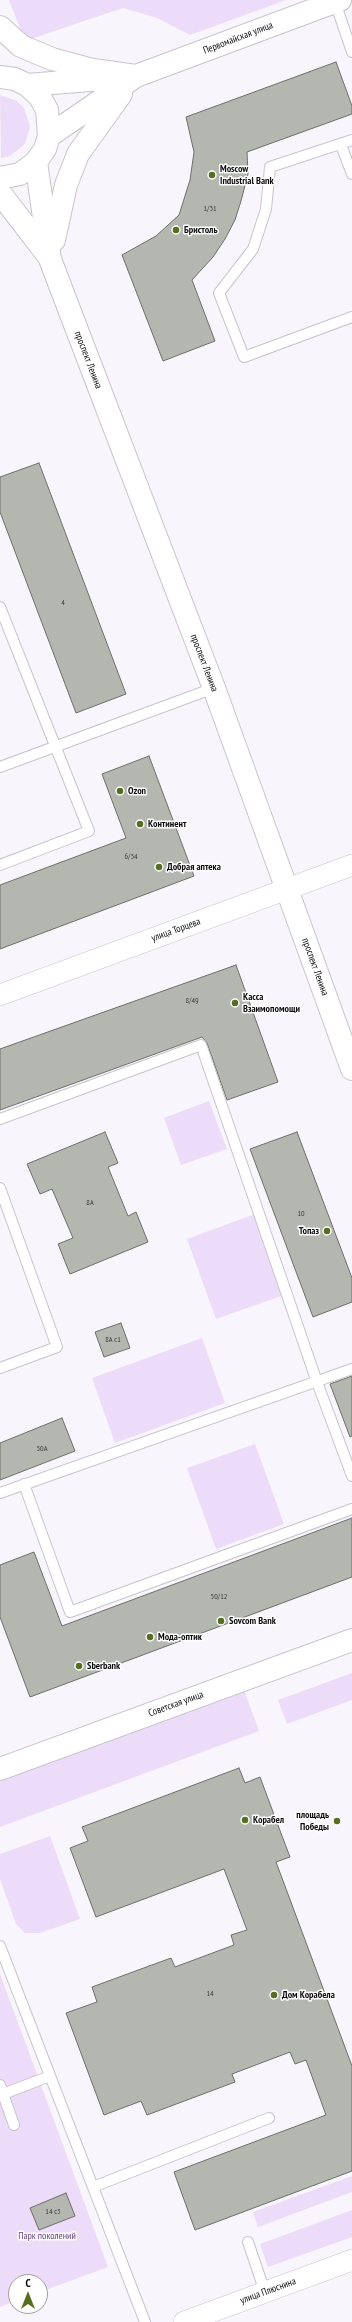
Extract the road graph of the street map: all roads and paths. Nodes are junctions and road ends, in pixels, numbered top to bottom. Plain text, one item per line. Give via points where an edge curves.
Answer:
1 (337, 1) edge
2 (0, 27) edge
3 (352, 52) edge
4 (1, 74) edge
5 (136, 76) junction
6 (27, 85) junction
7 (49, 136) junction
8 (352, 140) edge
9 (341, 144) junction
10 (36, 162) junction
11 (352, 174) edge
12 (0, 178) edge
13 (0, 193) edge
14 (0, 218) edge
15 (50, 259) junction
16 (352, 317) edge
17 (0, 607) edge
18 (214, 688) junction
19 (55, 746) junction
20 (0, 767) edge
21 (0, 865) edge
22 (352, 865) edge
23 (286, 889) junction
24 (0, 995) edge
25 (352, 1069) edge
26 (0, 1119) edge
27 (0, 1188) edge
28 (0, 1368) edge
29 (352, 1369) edge
30 (317, 1382) junction
31 (352, 1476) edge
32 (24, 1484) junction
33 (0, 1493) edge
34 (352, 1509) edge
35 (352, 1640) edge
36 (0, 1769) edge
37 (0, 1946) edge
38 (50, 2076) junction
39 (2, 2089) edge
40 (269, 2118) dead end
41 (14, 2125) dead end
42 (93, 2187) junction
43 (248, 2242) dead end
44 (352, 2260) edge
45 (265, 2292) junction
46 (145, 2322) edge
47 (184, 2322) edge

1 - 3 lane
1 - 5 street, Первомайская улица
2 - 5 street via 21,46 52,60 93,70
4 - 6 street
5 - 6 street
5 - 7 street
5 - 15 street via 78,154 66,185
6 - 7 street via 40,97 47,110
7 - 10 street via 45,149
8 - 9 lane
9 - 11 lane
9 - 16 lane via 270,168 266,209 253,249 219,293 244,357
10 - 12 street via 20,174
10 - 15 street
13 - 15 street
14 - 15 street via 22,233
15 - 18 street, проспект Ленина
17 - 19 lane
18 - 19 lane
18 - 23 street, проспект Ленина
19 - 20 lane
19 - 21 lane via 89,831
22 - 23 street, улица Торцева
23 - 24 street, улица Торцева
23 - 25 street, проспект Ленина
26 - 30 lane via 201,1045
27 - 28 lane via 57,1347
29 - 30 lane
30 - 31 lane
30 - 32 lane
32 - 33 lane
32 - 34 lane via 70,1612
35 - 36 street, Советская улица
37 - 38 lane
38 - 39 lane
38 - 42 lane
39 - 41 lane
40 - 42 lane
42 - 46 lane
43 - 45 lane
44 - 45 street, улица Плюснина
45 - 47 street, улица Плюснина

